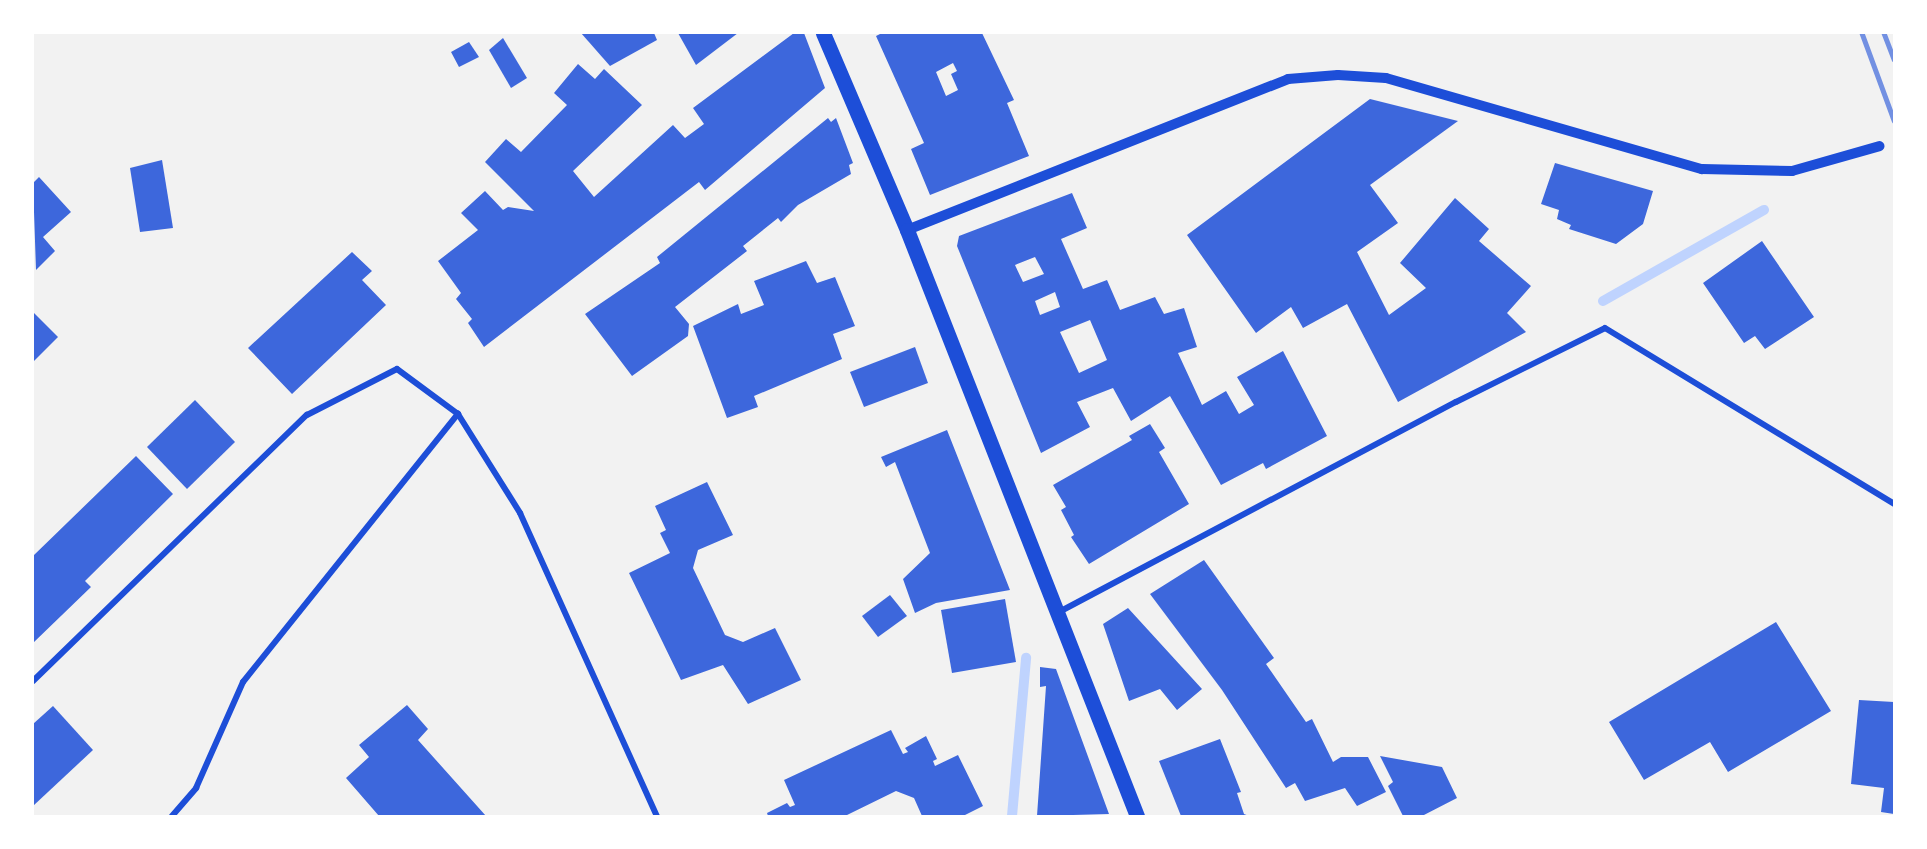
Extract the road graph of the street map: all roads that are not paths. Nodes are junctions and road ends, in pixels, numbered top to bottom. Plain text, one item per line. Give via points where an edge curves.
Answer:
1 (823, 33) edge
2 (1880, 146) dead end
3 (907, 230) junction
4 (458, 414) junction
5 (1894, 504) edge
6 (1057, 612) junction
7 (33, 681) edge
8 (172, 816) edge
9 (657, 816) edge
10 (1137, 816) edge

1 - 3 main road
2 - 3 street via 1792,171 1702,169 1386,78 1338,75 1288,79
3 - 6 main road
4 - 7 street via 397,369 307,415
4 - 8 street via 243,682 196,788
4 - 9 street via 520,513
5 - 6 street via 1605,328 1446,407
6 - 10 main road

